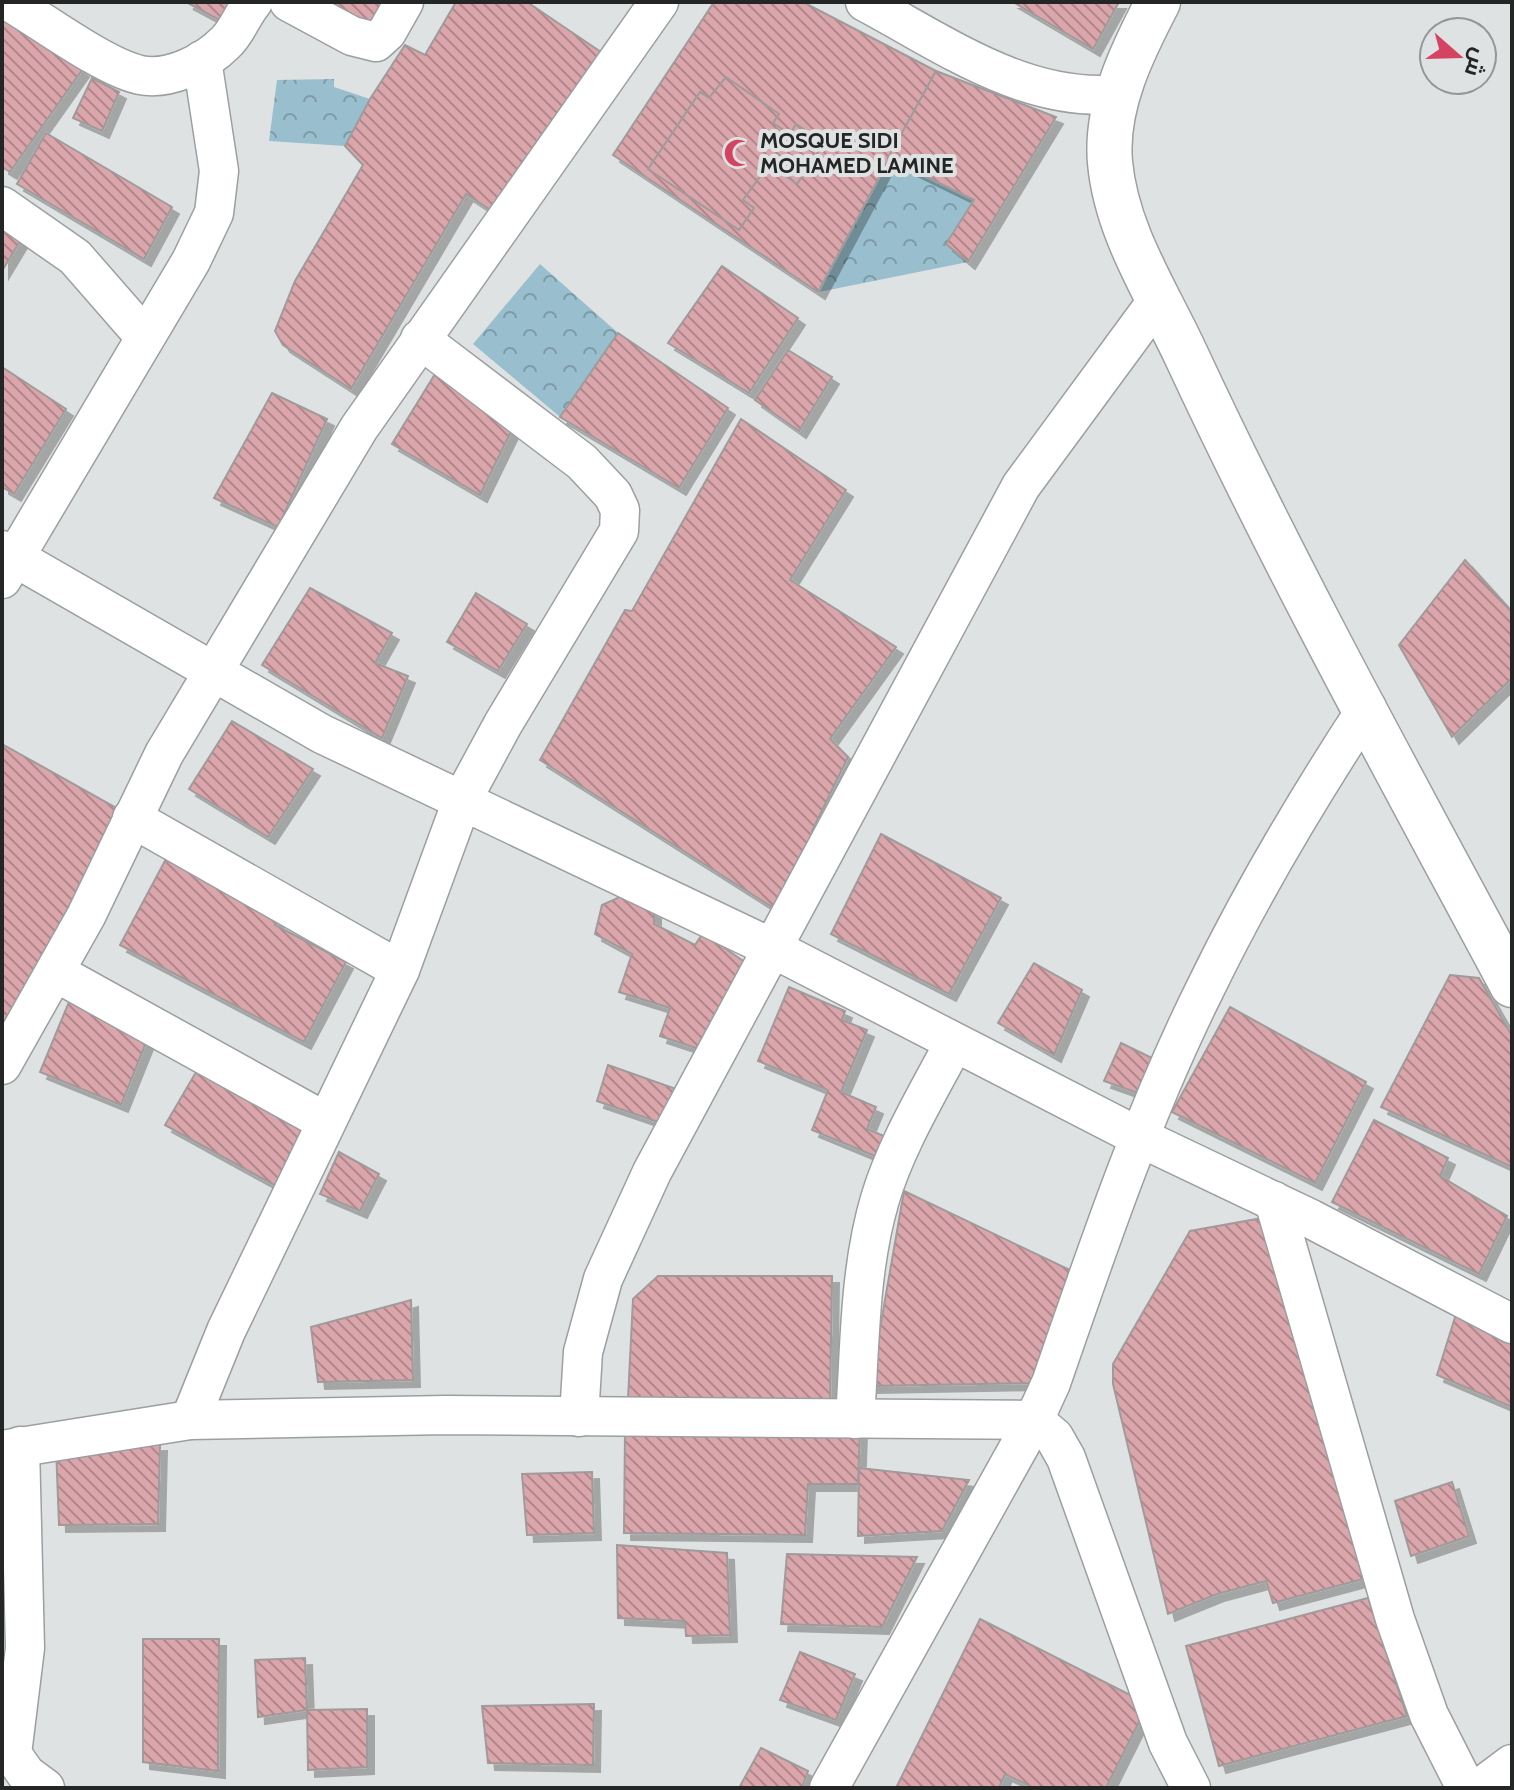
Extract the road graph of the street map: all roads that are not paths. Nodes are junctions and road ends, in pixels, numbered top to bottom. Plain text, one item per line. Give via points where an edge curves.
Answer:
1 (10, 2) edge
2 (253, 2) edge
3 (289, 2) edge
4 (404, 2) edge
5 (659, 2) edge
6 (865, 2) edge
7 (1158, 2) edge
8 (202, 60) junction
9 (1118, 94) junction
10 (2, 206) edge
11 (1160, 297) junction
12 (144, 336) junction
13 (420, 339) junction
14 (6, 562) edge
15 (212, 672) junction
16 (1367, 708) junction
17 (463, 798) junction
18 (132, 818) junction
19 (772, 948) junction
20 (400, 970) junction
21 (55, 972) junction
22 (1512, 985) edge
23 (954, 1043) junction
24 (2, 1065) edge
25 (326, 1122) junction
26 (1141, 1138) junction
27 (1274, 1201) junction
28 (1512, 1324) edge
29 (579, 1417) junction
30 (855, 1419) junction
31 (190, 1420) junction
32 (1034, 1420) junction
33 (11, 1448) edge
34 (1512, 1764) edge
35 (45, 1788) edge
36 (829, 1788) edge
37 (1191, 1788) edge
38 (1466, 1788) edge
39 (1480, 1788) edge

1 - 8 street via 139,75 160,76
2 - 8 street via 228,40
3 - 4 street via 352,36 376,42
5 - 13 street
6 - 9 street via 1043,90
7 - 9 street
8 - 12 street via 219,171 214,213
9 - 11 street via 1109,136 1114,189 1132,243
10 - 12 street via 75,257
11 - 16 street via 1230,448
11 - 19 street via 1021,486
12 - 14 street
13 - 15 street via 359,428
13 - 17 street via 582,462 613,495 621,519 610,548
14 - 15 street
15 - 17 street via 322,734
15 - 18 street
16 - 22 street
16 - 26 street via 1288,832 1206,986
17 - 19 street
17 - 20 street
18 - 20 street
18 - 21 street
19 - 23 street
19 - 29 street via 652,1172 603,1279 583,1352
20 - 25 street
21 - 24 street
21 - 25 street
23 - 26 street
23 - 30 street via 881,1198 866,1265
25 - 31 street via 226,1331
26 - 27 street
26 - 32 street
27 - 28 street
27 - 38 street via 1395,1619 1429,1715
29 - 30 street
29 - 31 street
30 - 32 street
31 - 33 street
32 - 36 street
32 - 37 street via 1054,1437 1066,1458 1168,1743
33 - 35 street via 25,1537 25,1648 12,1754
34 - 39 street

